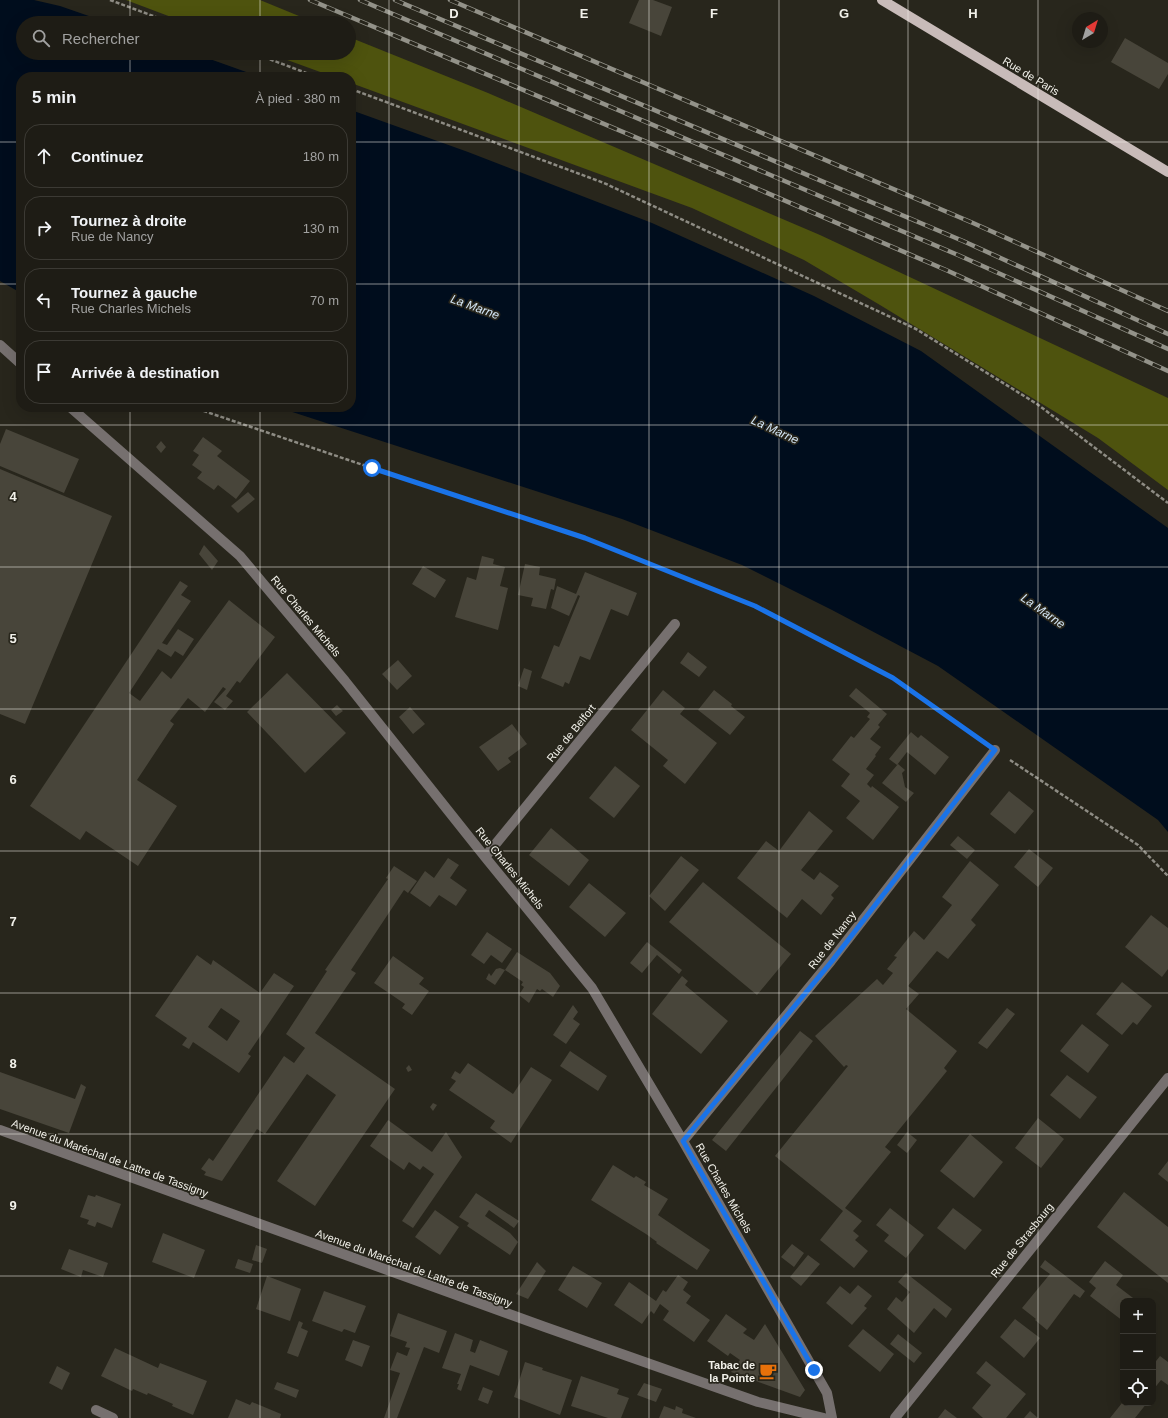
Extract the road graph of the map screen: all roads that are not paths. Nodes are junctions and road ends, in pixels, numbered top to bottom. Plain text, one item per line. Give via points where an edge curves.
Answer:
1 (882, 0) edge
2 (1168, 172) edge
3 (0, 345) edge
4 (16, 359) edge
5 (76, 412) edge
6 (675, 624) dead end
7 (995, 750) road end
8 (485, 857) junction
9 (1168, 1078) edge
10 (0, 1130) edge
11 (683, 1141) junction
12 (96, 1410) dead end
13 (113, 1418) edge
14 (824, 1418) edge
15 (832, 1418) edge
16 (895, 1418) edge

1 - 2 main road, Rue de Paris
3 - 4 street
5 - 8 street, Rue Charles Michels via 240,556 345,681
6 - 8 street, Rue de Belfort
7 - 11 street, Rue de Nancy via 832,961
8 - 11 street, Rue Charles Michels via 592,988
9 - 16 street, Rue de Strasbourg
10 - 14 street, Avenue du Maréchal de Lattre de Tassigny via 758,1402
11 - 15 street, Rue Charles Michels via 827,1393
12 - 13 street

